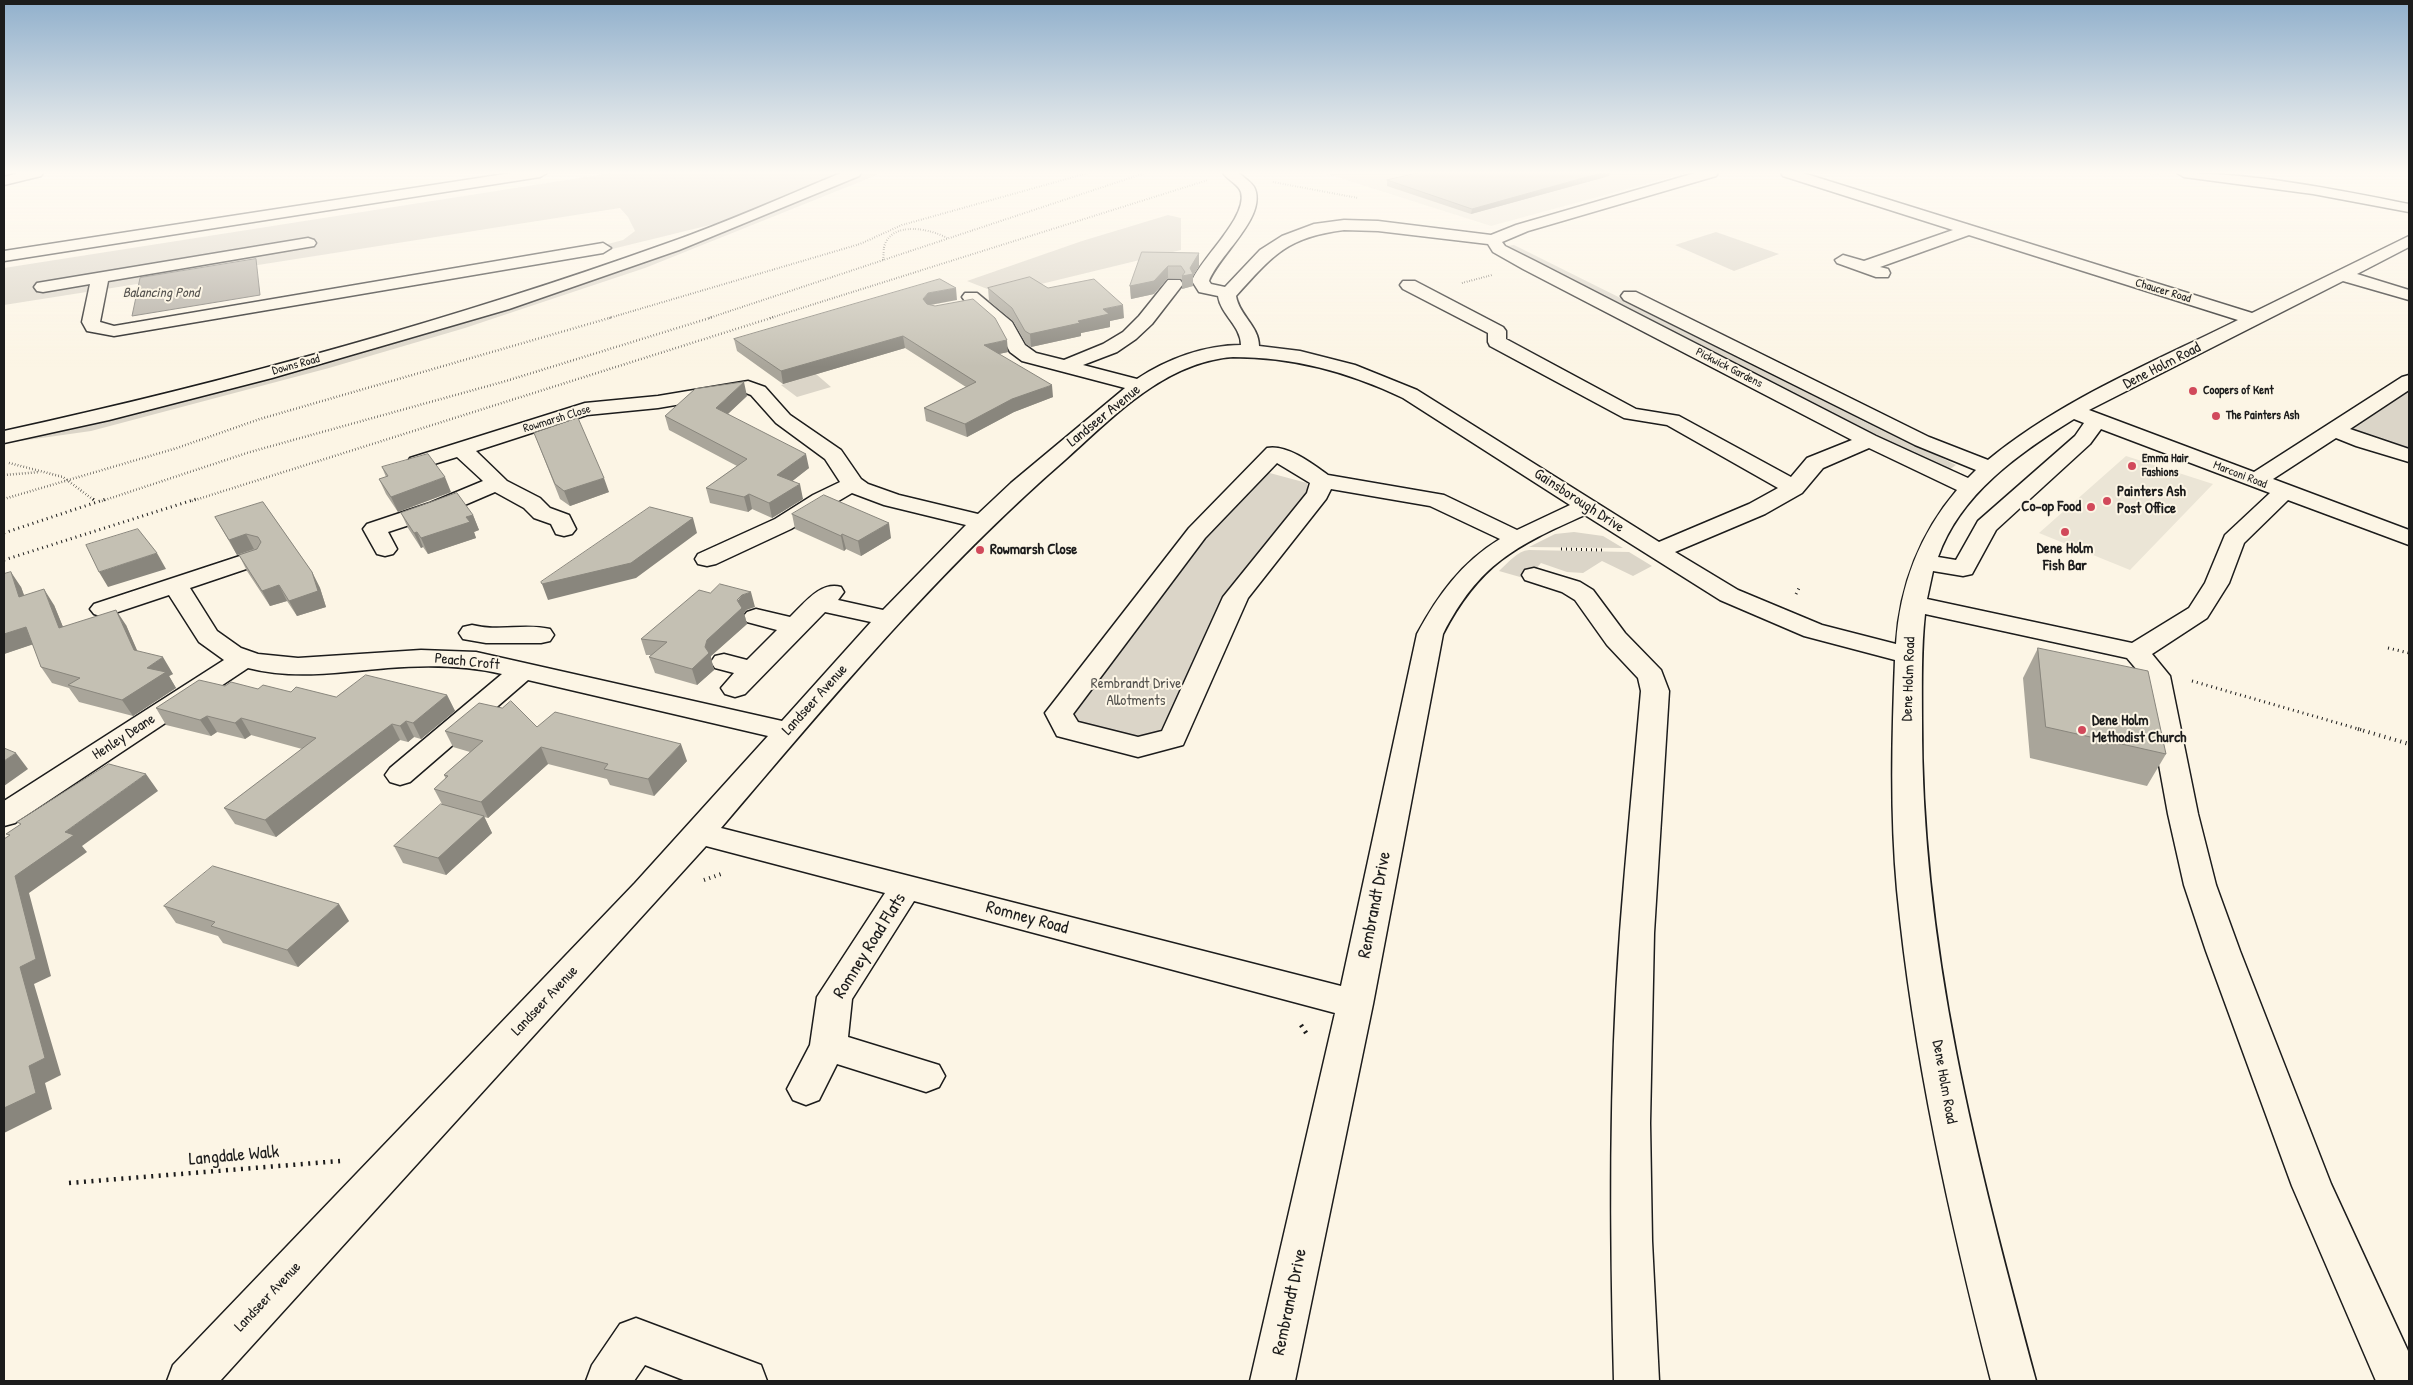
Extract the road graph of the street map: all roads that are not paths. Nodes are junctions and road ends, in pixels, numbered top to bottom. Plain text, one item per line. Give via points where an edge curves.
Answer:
1 (123, 238) edge
2 (695, 238) edge
3 (1229, 238) edge
4 (1292, 238) edge
5 (1474, 238) edge
6 (1499, 238) edge
7 (1514, 238) edge
8 (1947, 238) edge
9 (1992, 238) edge
10 (1493, 240) junction
11 (2409, 241) edge
12 (308, 243) dead end
13 (603, 248) dead end
14 (4, 256) edge
15 (1843, 260) dead end
16 (1864, 267) junction
17 (476, 270) junction
18 (1886, 275) dead end
19 (2342, 275) junction
20 (100, 277) junction
21 (1174, 284) edge
22 (43, 287) dead end
23 (1416, 289) road end
24 (505, 292) junction
25 (1228, 293) junction
26 (2409, 295) edge
27 (970, 302) edge
28 (1644, 303) junction
29 (1617, 310) junction
30 (2253, 320) junction
31 (1250, 351) junction
32 (1067, 367) junction
33 (1787, 374) junction
34 (2409, 381) edge
35 (1757, 382) junction
36 (1140, 386) junction
37 (2072, 411) junction
38 (2096, 420) junction
39 (2334, 430) junction
40 (4, 437) edge
41 (1869, 440) junction
42 (462, 450) junction
43 (2409, 456) edge
44 (418, 462) edge
45 (1990, 468) junction
46 (1320, 481) junction
47 (2255, 481) junction
48 (498, 483) junction
49 (853, 484) junction
50 (1794, 488) junction
51 (1972, 488) junction
52 (2284, 492) junction
53 (1587, 506) junction
54 (546, 516) dead end
55 (982, 522) junction
56 (373, 535) dead end
57 (1516, 538) junction
58 (2409, 538) edge
59 (1657, 551) junction
60 (711, 554) dead end
61 (255, 558) edge
62 (1924, 562) junction
63 (1534, 576) dead end
64 (176, 585) junction
65 (1914, 604) junction
66 (102, 609) dead end
67 (756, 617) dead end
68 (889, 619) junction
69 (795, 626) junction
70 (2136, 652) junction
71 (1909, 655) junction
72 (245, 658) junction
73 (454, 658) junction
74 (724, 662) dead end
75 (516, 669) junction
76 (787, 731) junction
77 (400, 775) dead end
78 (4, 815) edge
79 (699, 833) junction
80 (907, 886) junction
81 (1355, 1004) junction
82 (828, 1046) junction
83 (926, 1076) dead end
84 (806, 1089) dead end
85 (189, 1381) edge
86 (608, 1381) edge
87 (745, 1381) edge
88 (1273, 1381) edge
89 (1637, 1381) edge
90 (2013, 1381) edge
91 (2400, 1381) edge

1 - 14 main road
2 - 24 main road, Downs Road via 584,278
3 - 25 main road via 1200,281 1205,288
4 - 25 main road via 1266,253
5 - 10 main road
6 - 10 main road
7 - 28 main road, Pickwick Gardens
8 - 16 main road
9 - 30 main road, Chaucer Road
10 - 29 main road, Pickwick Gardens via 1501,250
11 - 19 main road, Dene Holm Road
12 - 20 main road
13 - 17 main road
15 - 16 main road
16 - 18 main road
17 - 20 main road via 114,331 93,327 91,322
17 - 24 main road
19 - 26 main road
19 - 30 main road, Dene Holm Road
20 - 22 main road
21 - 32 main road via 1130,334 1110,348 1081,357
23 - 50 main road via 1497,331 1497,342 1631,414 1672,420
24 - 40 main road, Downs Road via 255,376
25 - 31 main road via 1229,306 1250,332
27 - 32 main road via 1006,326 1020,352
28 - 29 main road
28 - 33 main road, Pickwick Gardens
29 - 35 main road, Pickwick Gardens
30 - 37 main road, Dene Holm Road
31 - 36 main road, Landseer Avenue via 1223,352 1197,358
31 - 53 main road, Gainsborough Drive via 1331,365 1389,383
32 - 36 main road
33 - 35 main road
33 - 45 main road, Pickwick Gardens via 1922,441
34 - 39 main road
35 - 41 main road, Pickwick Gardens
36 - 55 main road, Landseer Avenue
37 - 38 main road, Marconi Road
37 - 45 main road, Dene Holm Road via 2019,444
38 - 47 main road, Marconi Road
38 - 62 main road via 2083,440 1986,526 1962,569
39 - 43 main road
39 - 47 main road
41 - 50 main road via 1815,463
41 - 51 main road, Pickwick Gardens
42 - 44 main road, Rowmarsh Close
42 - 48 main road
42 - 49 main road, Rowmarsh Close via 585,409 658,402 745,387 758,390 783,419 833,455
45 - 51 main road, Dene Holm Road
46 - 46 main road via 1309,471 1274,453 1197,533 1059,713 1068,729 1138,747 1173,738 1236,597 1316,497
46 - 57 main road via 1436,500
47 - 52 main road, Marconi Road
48 - 54 main road
48 - 56 main road
49 - 55 main road, Rowmarsh Close via 871,494
49 - 60 main road via 778,527
50 - 59 main road via 1757,510
51 - 62 main road, Dene Holm Road via 1944,522
52 - 58 main road, Marconi Road
52 - 70 main road via 2233,540 2217,583 2198,612
53 - 57 main road, Rembrandt Drive
53 - 59 main road, Gainsborough Drive
55 - 68 main road, Landseer Avenue
57 - 81 main road, Rembrandt Drive via 1468,574 1444,605 1430,634
59 - 71 main road, Gainsborough Drive via 1729,595 1783,619 1832,636
61 - 64 main road
62 - 65 main road, Dene Holm Road
63 - 89 main road via 1571,587 1584,595 1619,643 1651,676 1655,691 1637,933 1631,1123
64 - 66 main road
64 - 72 main road, Peach Croft via 208,637 225,650
65 - 70 main road
65 - 71 main road, Dene Holm Road
67 - 69 main road
68 - 69 main road via 826,598
68 - 76 main road, Landseer Avenue
69 - 74 main road via 744,679
70 - 91 main road via 2156,676 2200,885 2223,951 2312,1186
71 - 90 main road, Dene Holm Road via 1908,820 1920,939 1951,1124
72 - 73 main road, Peach Croft via 278,665 312,666
72 - 78 main road, Henley Deane
73 - 75 main road, Peach Croft
73 - 75 main road via 476,634 524,634 546,627
75 - 76 main road, Peach Croft
75 - 77 main road
76 - 79 main road, Landseer Avenue
79 - 80 main road, Romney Road
79 - 85 main road, Landseer Avenue
80 - 81 main road, Romney Road
80 - 82 main road, Romney Road Flats via 835,997
81 - 88 main road, Rembrandt Drive
82 - 83 main road
82 - 84 main road, Romney Road Flats
86 - 87 main road via 636,1340

